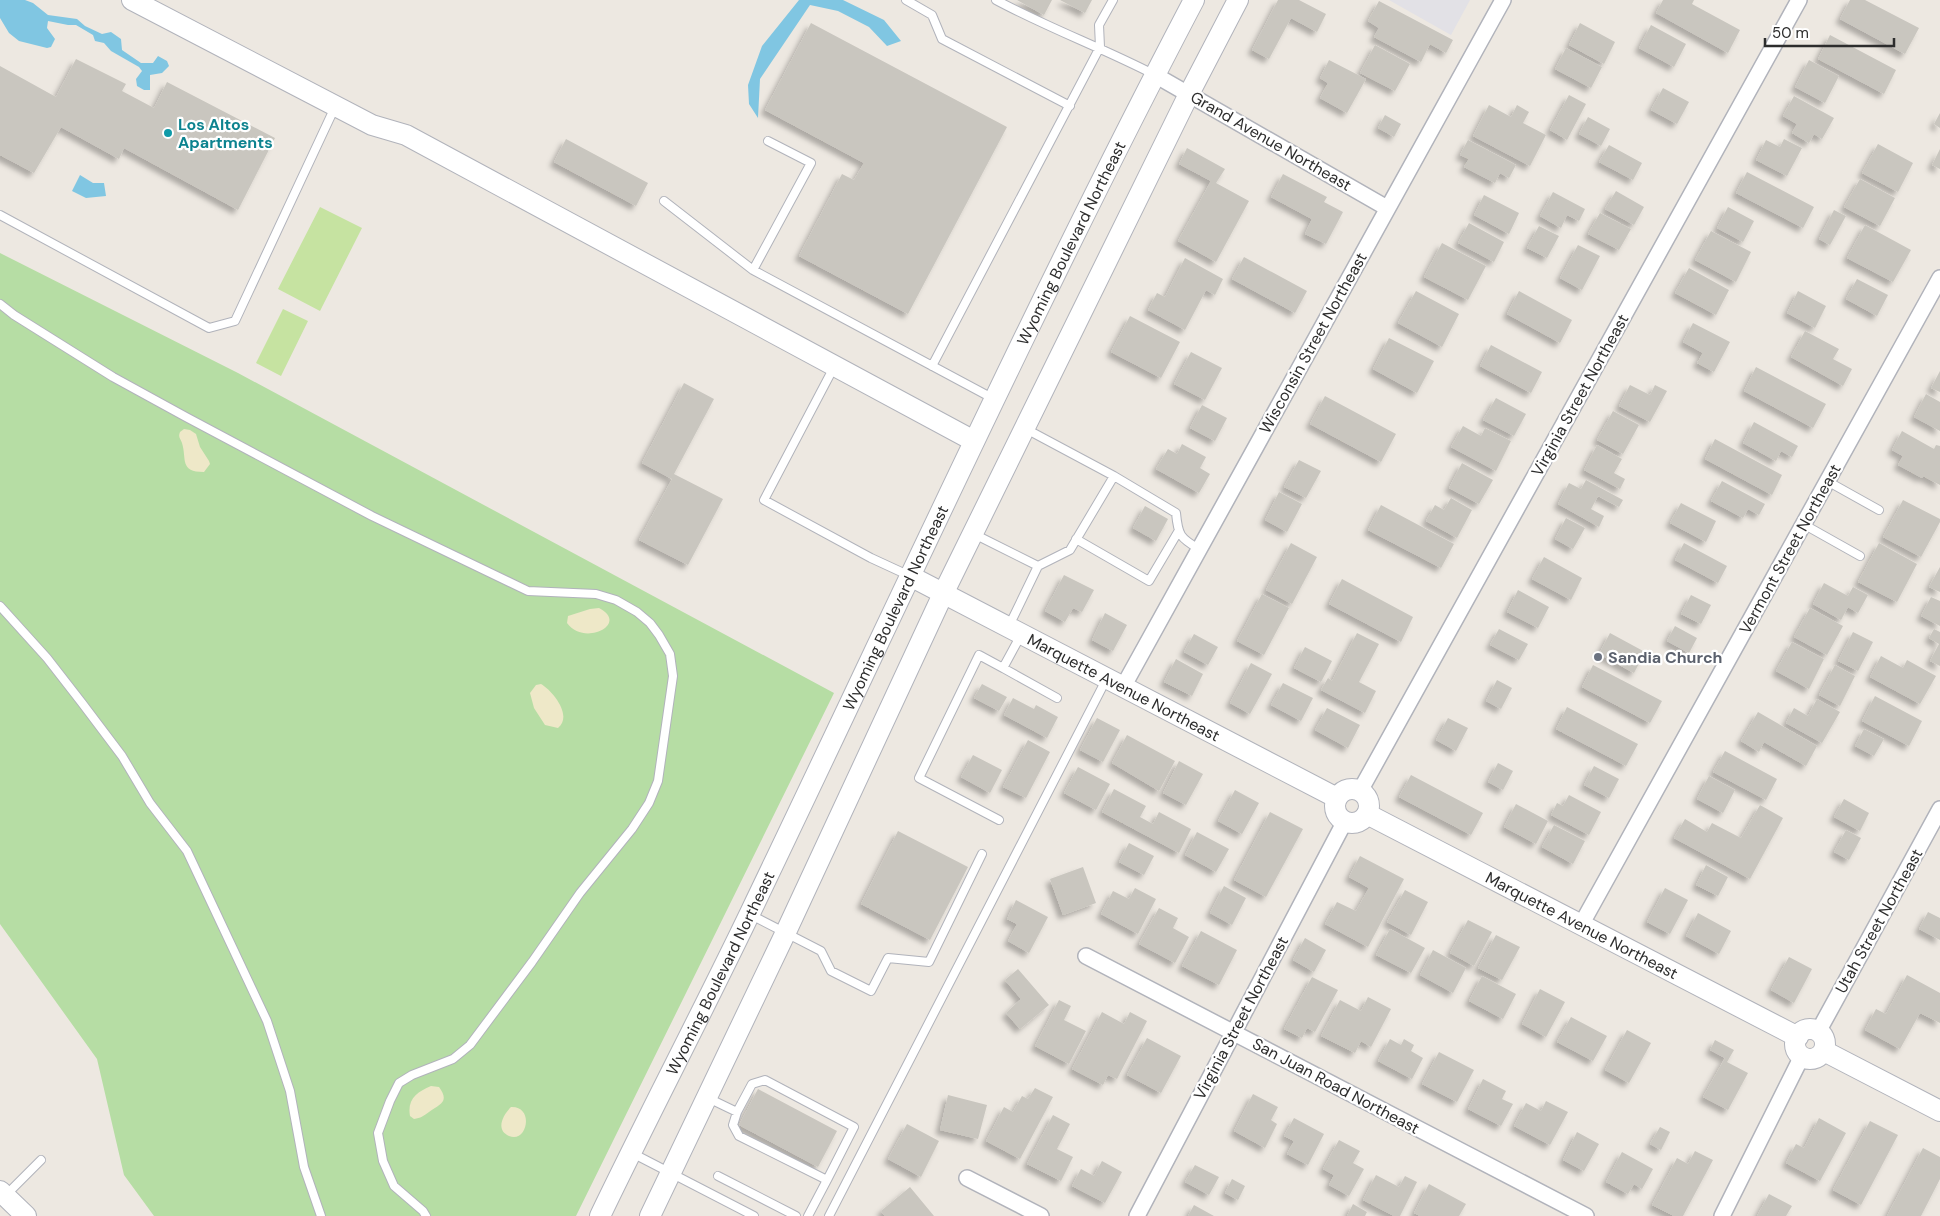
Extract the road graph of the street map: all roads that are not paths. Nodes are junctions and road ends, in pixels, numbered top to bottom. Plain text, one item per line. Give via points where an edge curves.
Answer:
1 (132, 0) edge
2 (906, 0) edge
3 (996, 0) edge
4 (1113, 0) edge
5 (1194, 0) edge
6 (1238, 0) edge
7 (1503, 0) edge
8 (1799, 0) edge
9 (1100, 48) junction
10 (1155, 74) junction
11 (1189, 94) junction
12 (335, 106) junction
13 (1070, 106) junction
14 (768, 140) dead end
15 (664, 201) dead end
16 (1387, 208) junction
17 (0, 215) edge
18 (753, 270) junction
19 (1940, 278) edge
20 (0, 304) edge
21 (835, 366) junction
22 (932, 366) junction
23 (994, 399) junction
24 (1024, 428) junction
25 (974, 441) junction
26 (1114, 476) junction
27 (1827, 481) junction
28 (1879, 510) dead end
29 (1803, 524) junction
30 (1178, 532) junction
31 (972, 533) junction
32 (1076, 539) junction
33 (1199, 549) junction
34 (1860, 556) dead end
35 (1038, 566) junction
36 (910, 576) junction
37 (944, 592) junction
38 (0, 606) edge
39 (1015, 629) junction
40 (1003, 668) junction
41 (1115, 682) junction
42 (1057, 698) dead end
43 (1360, 791) junction
44 (1337, 798) junction
45 (1940, 809) edge
46 (1367, 814) junction
47 (999, 820) dead end
48 (1345, 821) junction
49 (982, 854) dead end
50 (749, 914) junction
51 (1581, 924) junction
52 (785, 934) junction
53 (1086, 956) dead end
54 (1233, 1032) junction
55 (1798, 1037) junction
56 (1821, 1041) junction
57 (1802, 1056) junction
58 (706, 1097) junction
59 (1940, 1111) edge
60 (737, 1112) junction
61 (630, 1152) junction
62 (41, 1160) dead end
63 (670, 1173) junction
64 (718, 1176) dead end
65 (967, 1178) dead end
66 (827, 1180) junction
67 (3, 1193) edge
68 (26, 1216) edge
69 (321, 1216) edge
70 (426, 1216) edge
71 (600, 1216) edge
72 (650, 1216) edge
73 (754, 1216) edge
74 (796, 1216) edge
75 (808, 1216) edge
76 (829, 1216) edge
77 (1041, 1216) edge
78 (1136, 1216) edge
79 (1586, 1216) edge
80 (1722, 1216) edge

1 - 12 main road
2 - 13 lane via 932,15 942,39
3 - 9 lane via 1028,18
4 - 9 lane via 1099,25
5 - 10 main road, Wyoming Boulevard Northeast
6 - 11 main road
7 - 16 street, Wisconsin Street Northeast
8 - 43 street, Virginia Street Northeast
9 - 10 lane
9 - 13 lane
10 - 11 street, Grand Avenue Northeast
10 - 23 main road, Wyoming Boulevard Northeast
11 - 16 street, Grand Avenue Northeast
11 - 24 main road
12 - 17 lane via 235,321 209,328
12 - 21 main road via 372,126 406,135
13 - 22 lane
14 - 18 lane via 811,163
15 - 18 lane
16 - 33 street, Wisconsin Street Northeast
18 - 22 lane
19 - 27 street, Vermont Street Northeast
20 - 70 lane via 129,386 372,516 528,591 596,594 616,600 650,623 670,654 673,676 658,781 649,802 470,1045 453,1059 412,1075 399,1084 390,1101 378,1133 383,1161 394,1186
21 - 25 main road
21 - 36 lane via 764,500
22 - 23 lane
23 - 25 main road, Wyoming Boulevard Northeast
24 - 26 lane
24 - 31 main road
25 - 36 main road, Wyoming Boulevard Northeast
26 - 30 lane via 1176,513
26 - 32 lane
27 - 28 lane
27 - 29 street, Vermont Street Northeast
29 - 34 lane
29 - 51 street, Vermont Street Northeast
30 - 32 lane via 1149,581
30 - 33 lane
31 - 35 lane
31 - 37 main road
32 - 35 lane via 1070,550
33 - 41 street, Wisconsin Street Northeast
35 - 39 lane
36 - 37 main road, Marquette Avenue Northeast
36 - 50 main road, Wyoming Boulevard Northeast
37 - 39 main road, Marquette Avenue Northeast
37 - 52 main road
38 - 69 lane via 82,703 187,851 267,1021 290,1091 304,1167
39 - 40 lane
39 - 41 main road, Marquette Avenue Northeast
40 - 42 lane
40 - 47 lane via 979,656 919,778
41 - 44 main road, Marquette Avenue Northeast
41 - 76 lane
43 - 44 main road via 1345,790
43 - 46 main road via 1368,798
44 - 48 main road via 1337,813
45 - 56 street, Utah Street Northeast
46 - 48 main road via 1355,822
46 - 51 main road, Marquette Avenue Northeast
48 - 54 street, Virginia Street Northeast
49 - 52 lane via 928,962 888,958 871,991 831,971 821,951
50 - 52 lane
50 - 61 main road, Wyoming Boulevard Northeast
51 - 55 main road, Marquette Avenue Northeast
52 - 58 main road
53 - 54 street, San Juan Road Northeast
54 - 78 street, Virginia Street Northeast
54 - 79 street, San Juan Road Northeast
55 - 56 main road via 1805,1031 1814,1030
55 - 57 main road via 1796,1045
56 - 57 main road via 1817,1057
56 - 59 main road
57 - 80 street
58 - 60 lane
58 - 63 main road
60 - 66 lane via 733,1125 739,1136
60 - 66 lane via 752,1084 765,1080 854,1127
61 - 63 lane
61 - 71 main road, Wyoming Boulevard Northeast
62 - 67 lane
63 - 72 main road
63 - 73 lane
64 - 74 lane
65 - 77 street
66 - 75 lane
67 - 68 main road

